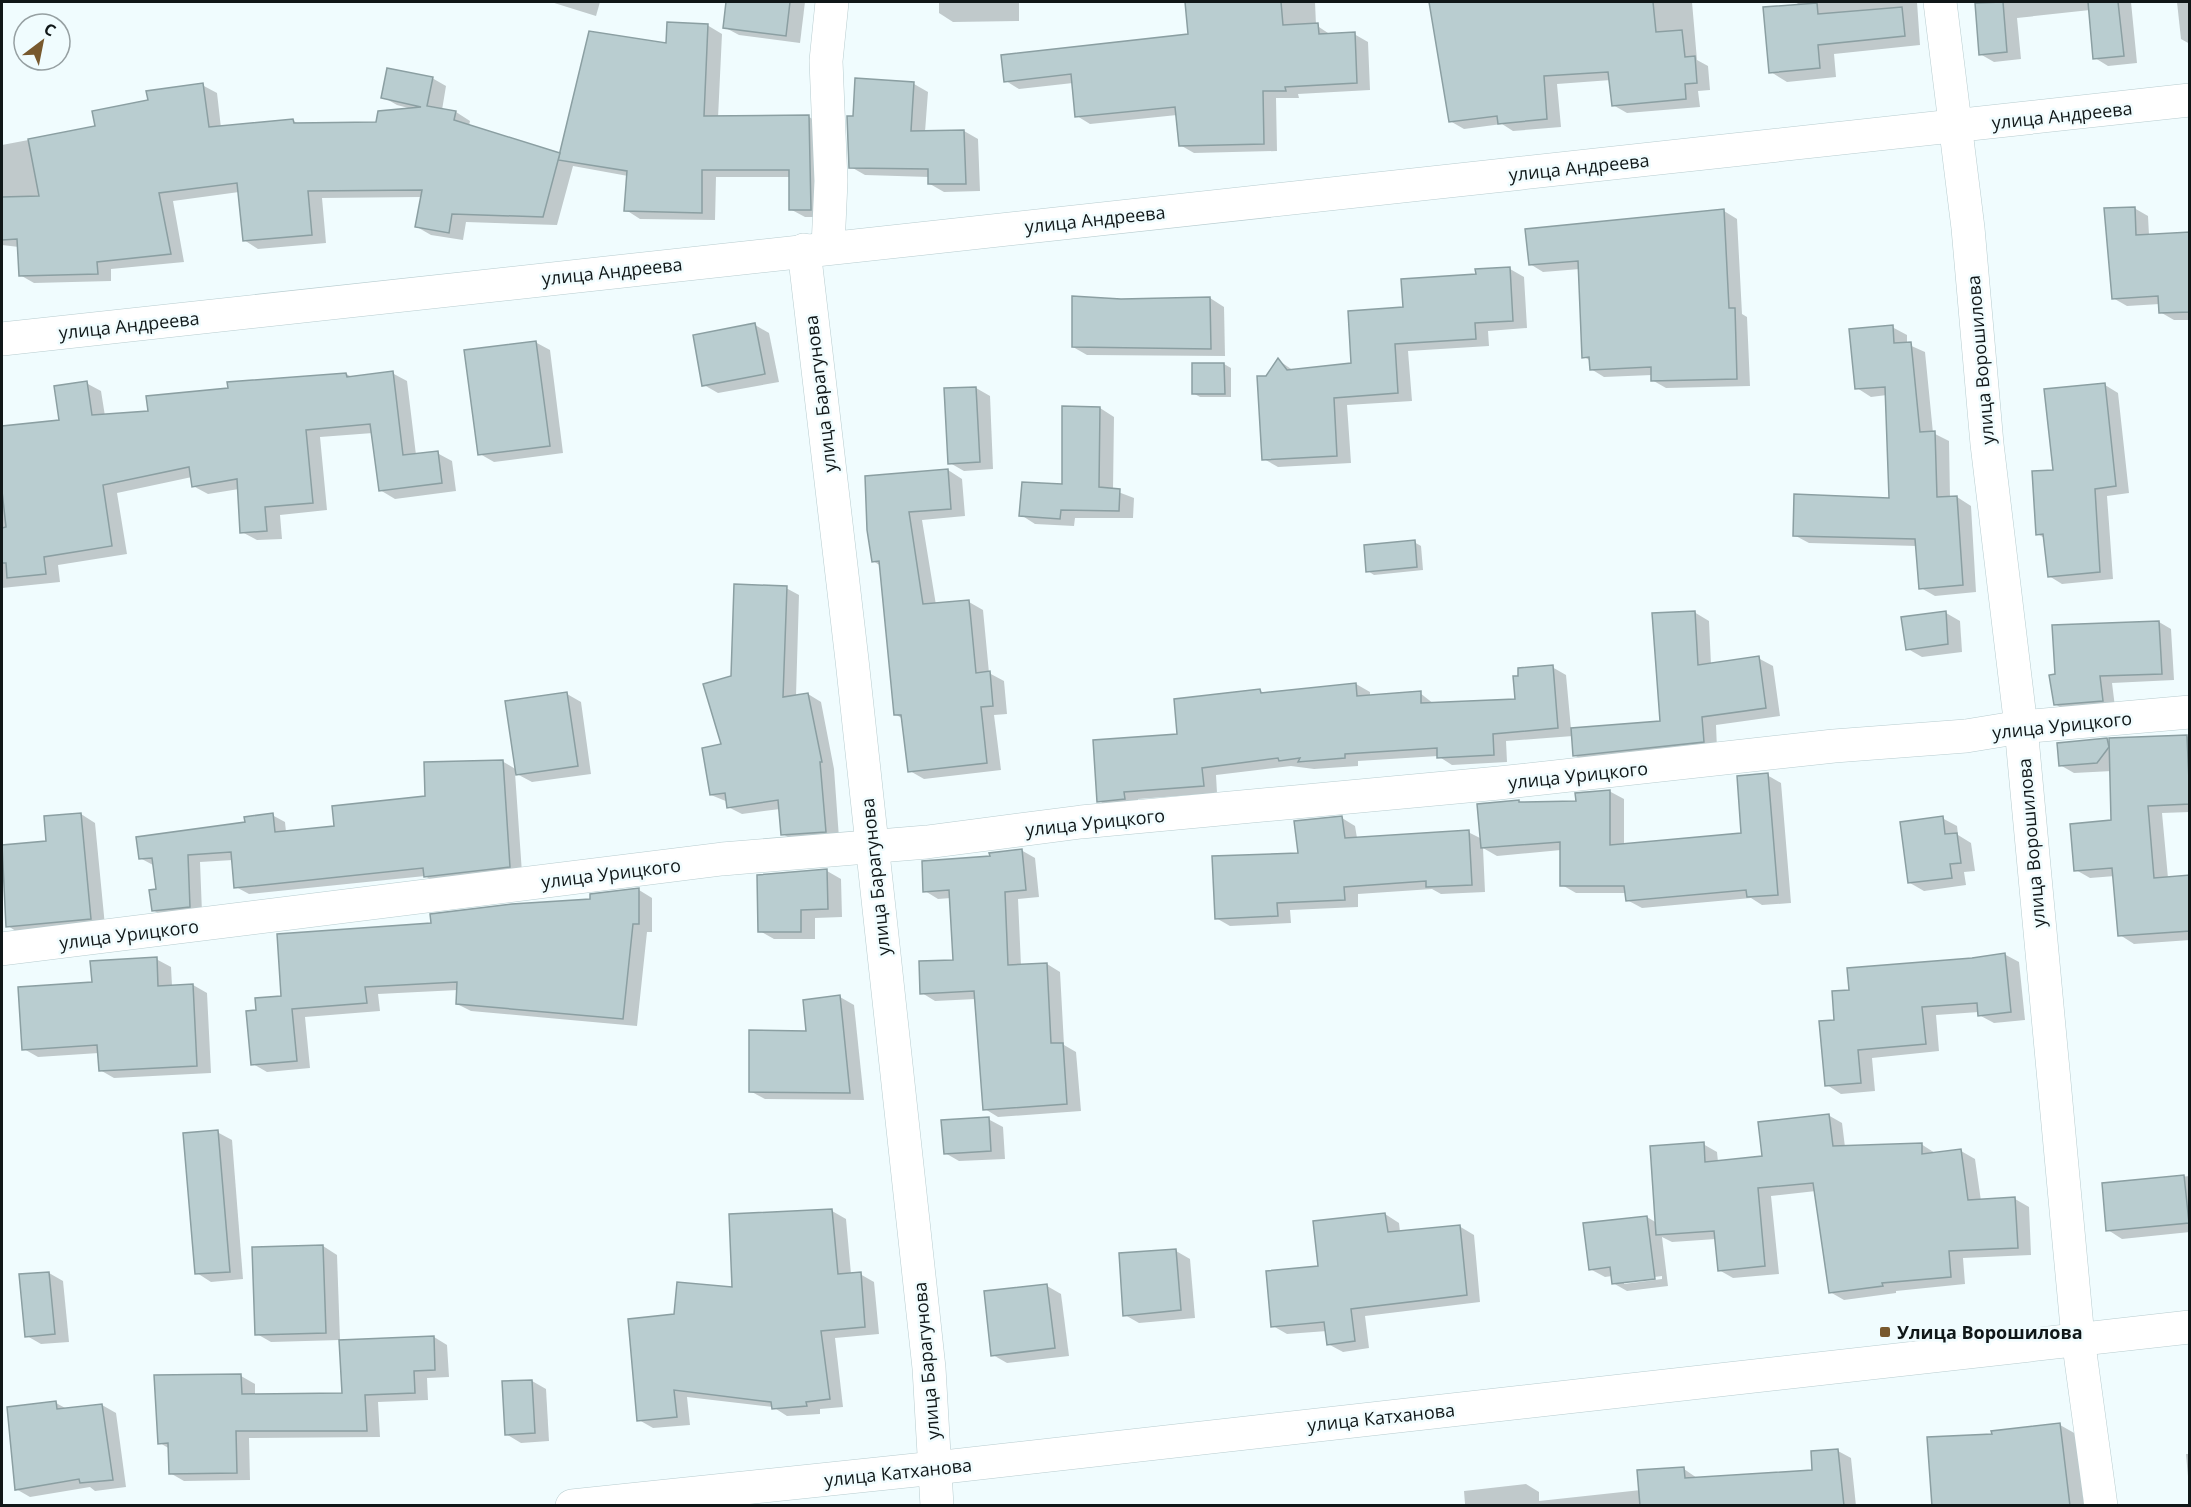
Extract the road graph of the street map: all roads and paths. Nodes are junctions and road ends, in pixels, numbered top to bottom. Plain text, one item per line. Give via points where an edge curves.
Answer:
1 (832, 2) edge
2 (1940, 2) edge
3 (2190, 100) edge
4 (1956, 127) junction
5 (816, 249) junction
6 (2, 339) edge
7 (2190, 712) edge
8 (2021, 728) junction
9 (871, 847) junction
10 (2, 949) edge
11 (2190, 1327) edge
12 (2078, 1338) junction
13 (935, 1468) junction
14 (572, 1506) edge
15 (937, 1506) edge
16 (2102, 1506) edge

1 - 5 street, улица Барагунова via 826,61 831,181
2 - 4 street, улица Ворошилова
3 - 4 street, улица Андреева
4 - 5 street, улица Андреева
4 - 8 street, улица Ворошилова via 1987,444
5 - 6 street, улица Андреева
5 - 9 street, улица Барагунова
7 - 8 street, улица Урицкого
8 - 9 street, улица Урицкого via 1081,822
8 - 12 street, улица Ворошилова
9 - 10 street, улица Урицкого via 722,859
9 - 13 street, улица Барагунова via 929,1368
11 - 12 street, улица Катханова
12 - 13 street, улица Катханова
12 - 16 street, улица Ворошилова
13 - 14 street, улица Катханова
13 - 15 street, улица Барагунова

